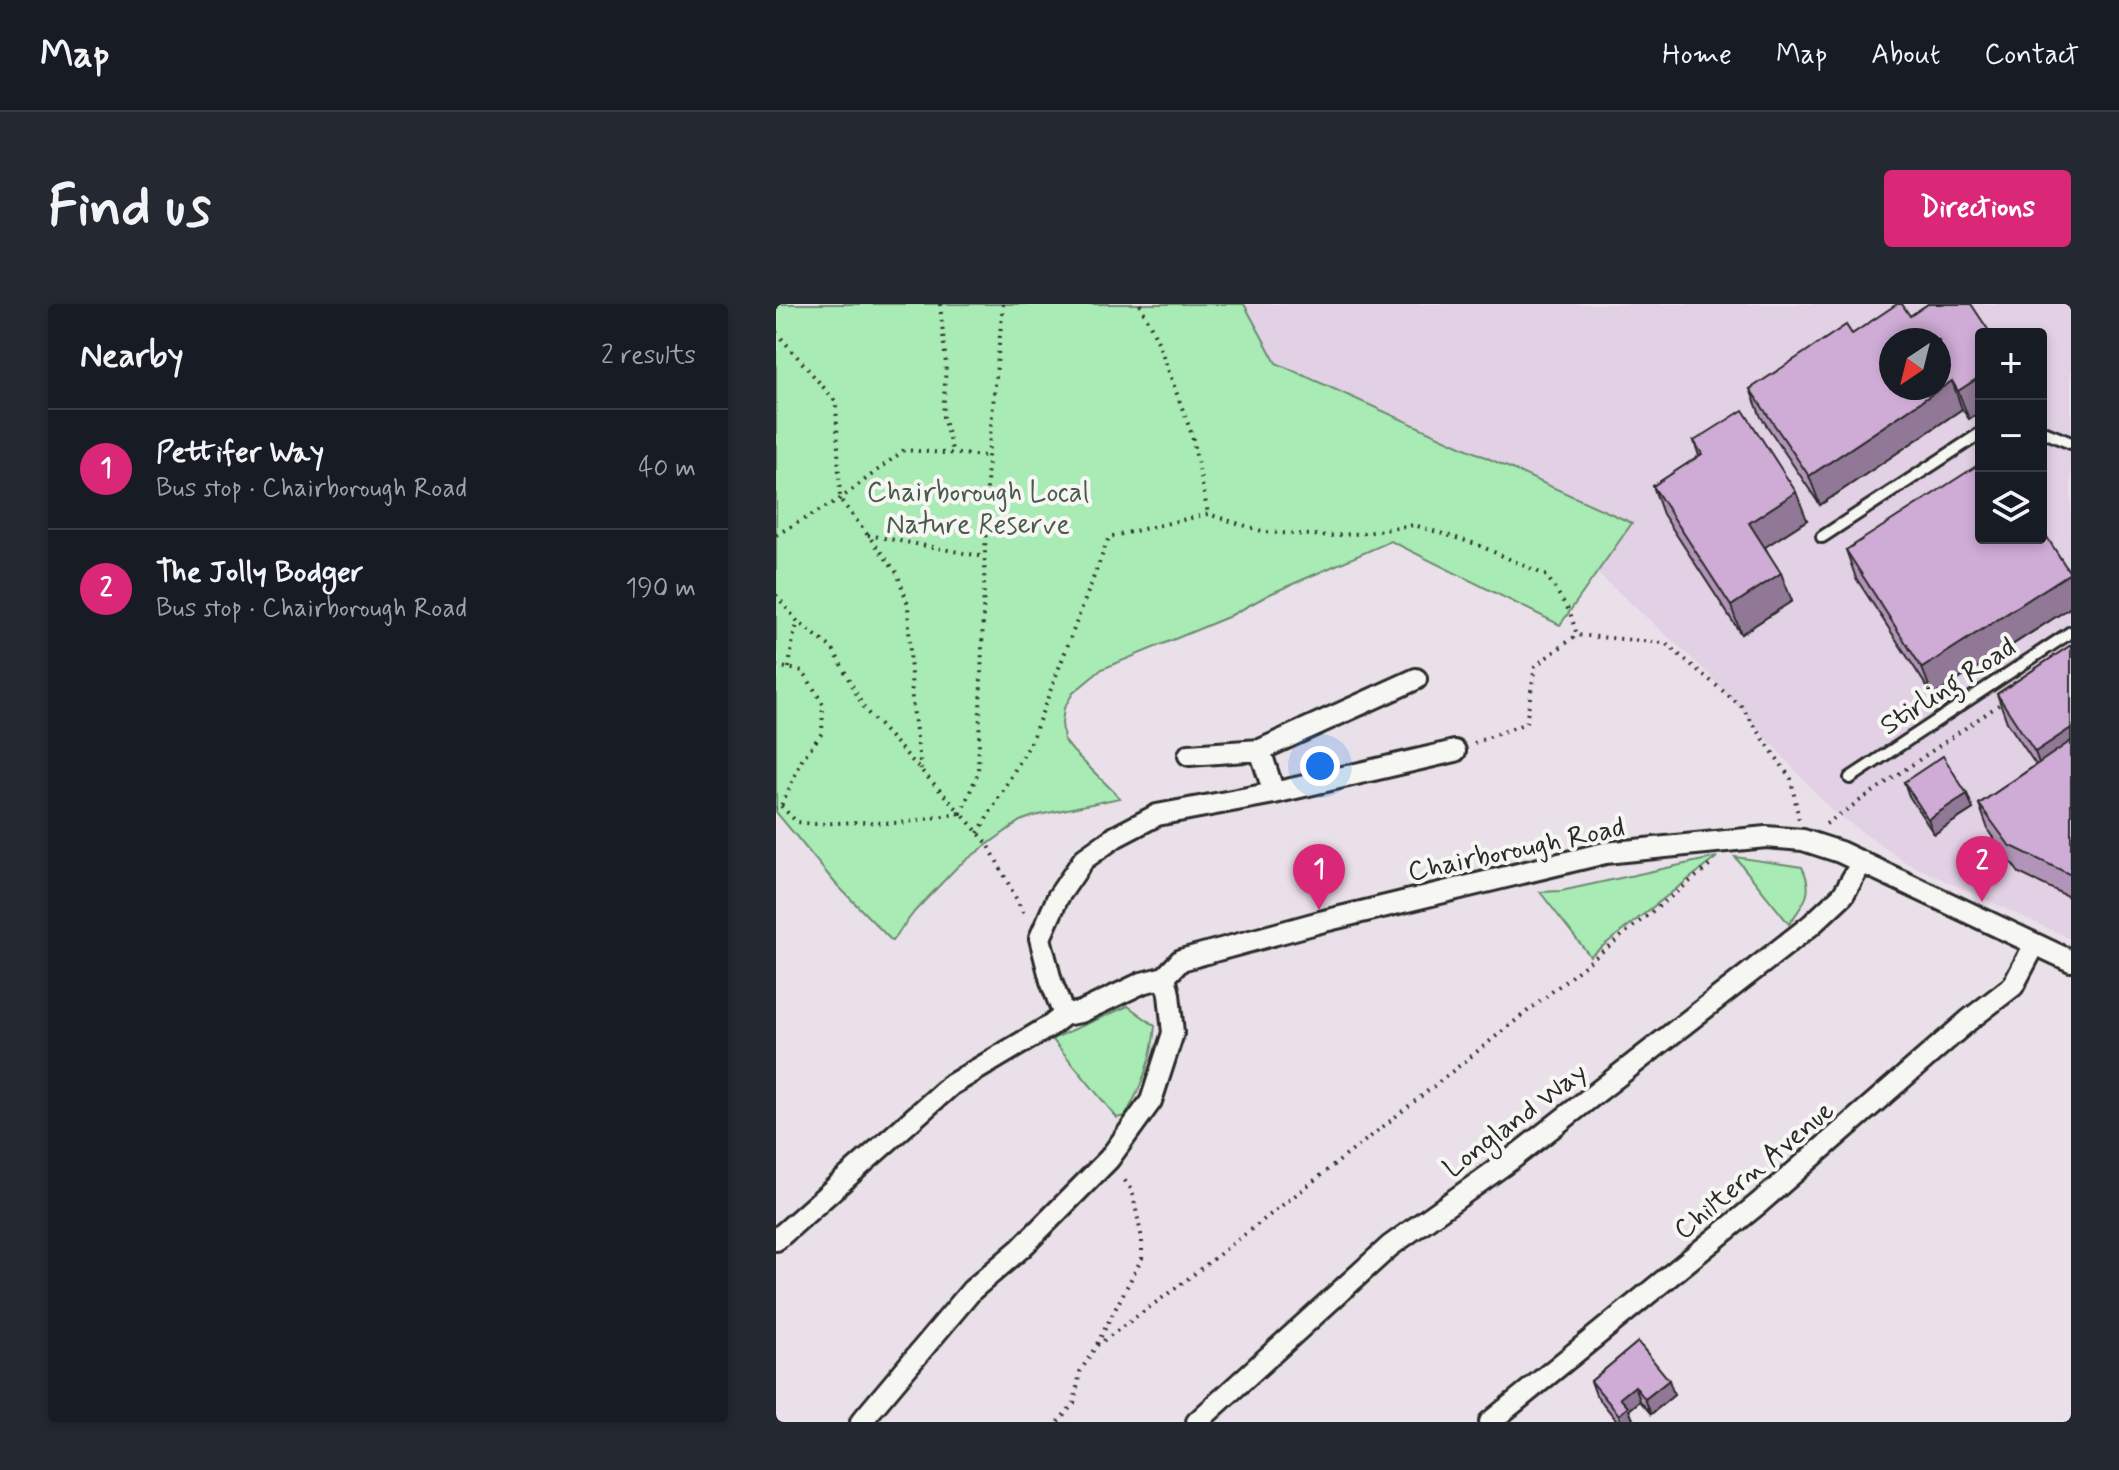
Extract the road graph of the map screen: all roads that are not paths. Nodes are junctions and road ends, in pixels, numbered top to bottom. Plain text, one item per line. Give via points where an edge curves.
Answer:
1 (2047, 433) edge
2 (1975, 437) edge
3 (2071, 443) edge
4 (1822, 537) dead end
5 (2071, 632) edge
6 (1416, 679) dead end
7 (1260, 750) junction
8 (1455, 751) road end
9 (1189, 755) dead end
10 (1850, 778) dead end
11 (1274, 793) junction
12 (1862, 862) junction
13 (2035, 944) junction
14 (2071, 961) edge
15 (1165, 977) junction
16 (1064, 1015) junction
17 (776, 1240) edge
18 (861, 1422) edge
19 (1197, 1422) edge
20 (1490, 1422) edge

1 - 3 lane
2 - 4 lane
5 - 10 lane, Stirling Road
6 - 7 street
7 - 9 street
7 - 11 street
8 - 11 street
11 - 16 street via 1157,815 1084,859 1058,897 1040,938
12 - 13 street, Chairborough Road
12 - 15 street, Chairborough Road via 1803,840 1766,837 1605,853 1181,960
12 - 19 street, Longland Way via 1843,895 1811,925 1513,1158 1390,1246
13 - 14 street, Chairborough Road
13 - 20 street, Chiltern Avenue via 2013,986 1758,1204
15 - 16 street, Chairborough Road
15 - 18 street via 1173,1033 1151,1101 1109,1159 972,1290
16 - 17 street, Chairborough Road via 951,1085

